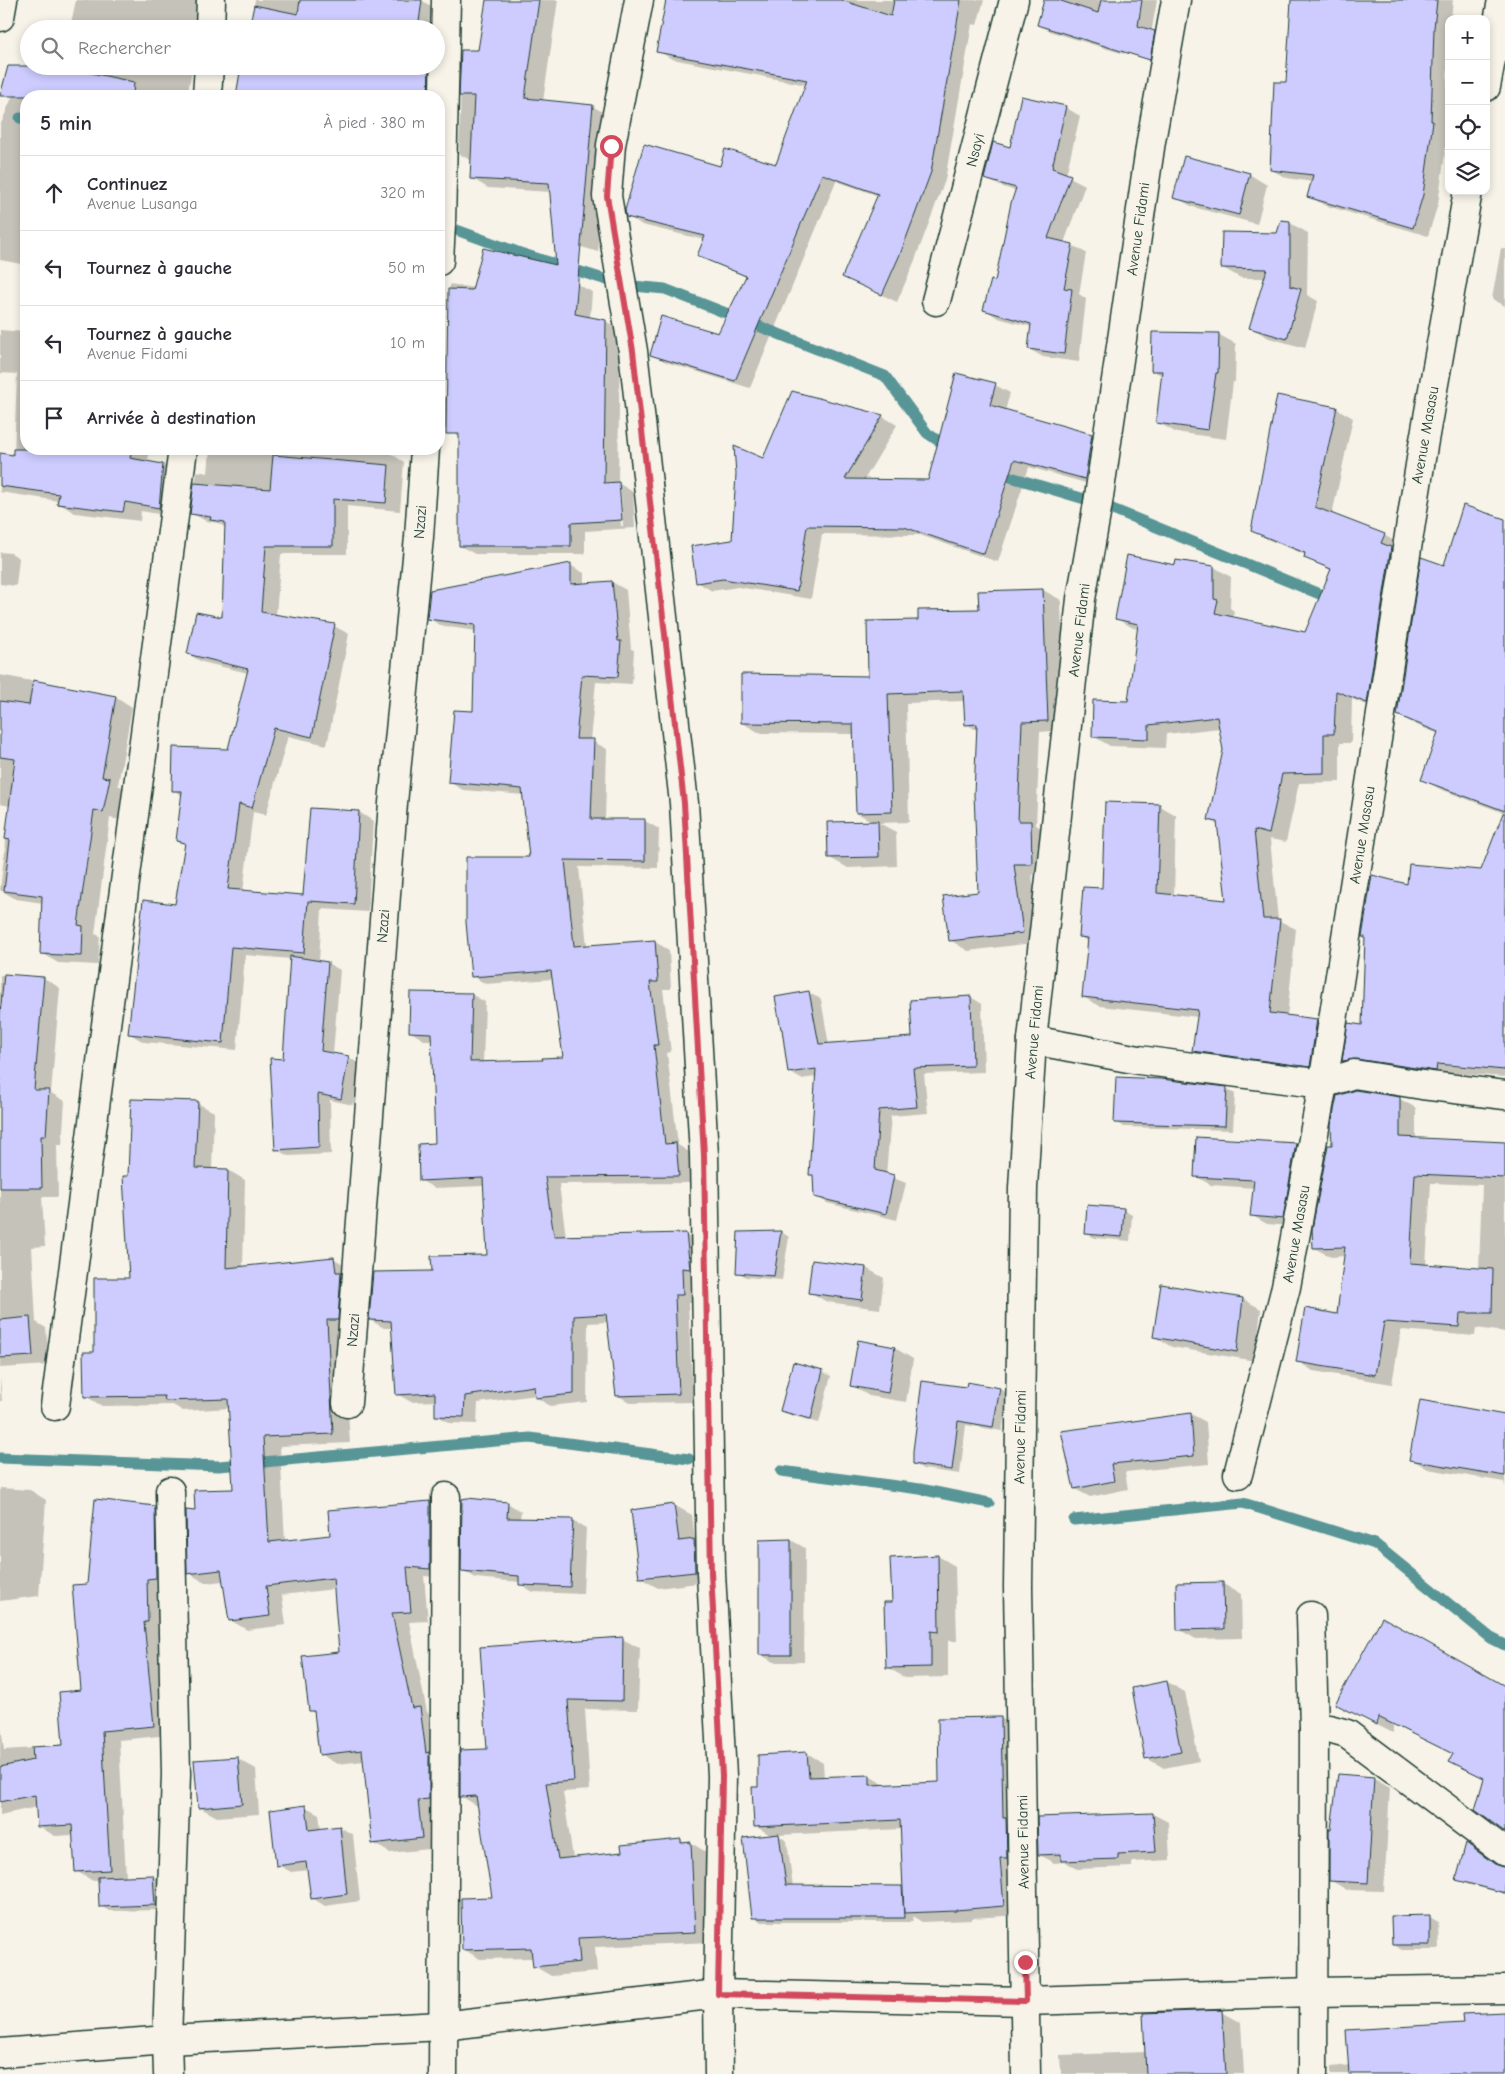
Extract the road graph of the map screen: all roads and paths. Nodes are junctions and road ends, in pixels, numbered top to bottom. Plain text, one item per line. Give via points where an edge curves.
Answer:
1 (3, 0) edge
2 (211, 0) edge
3 (446, 0) edge
4 (639, 0) edge
5 (1014, 0) edge
6 (1176, 0) edge
7 (1502, 0) edge
8 (0, 17) edge
9 (210, 20) edge
10 (445, 45) edge
11 (1490, 65) edge
12 (208, 75) edge
13 (444, 75) edge
14 (207, 90) edge
15 (444, 90) edge
16 (1467, 195) edge
17 (936, 301) dead end
18 (182, 455) edge
19 (425, 455) edge
20 (1032, 1040) junction
21 (1323, 1084) junction
22 (1505, 1095) edge
23 (347, 1403) dead end
24 (55, 1406) dead end
25 (1238, 1474) dead end
26 (170, 1491) dead end
27 (446, 1497) dead end
28 (1311, 1616) dead end
29 (1314, 1730) junction
30 (1505, 1852) edge
31 (1505, 1989) edge
32 (1313, 1992) junction
33 (718, 1994) junction
34 (1026, 2001) junction
35 (442, 2026) junction
36 (166, 2040) junction
37 (0, 2053) edge
38 (168, 2074) edge
39 (442, 2074) edge
40 (719, 2074) edge
41 (1026, 2074) edge
42 (1313, 2074) edge

1 - 8 street
2 - 9 street
3 - 10 street
4 - 33 street via 611,146 607,196 633,351 684,803 704,1155 711,1573 722,1776
5 - 17 street, Nsayi
6 - 20 street, Avenue Fidami via 1151,140 1081,599
7 - 11 street
12 - 14 street
13 - 15 street
16 - 21 street, Avenue Masasu via 1421,456
18 - 24 street
19 - 23 street, Nzazi via 393,803
20 - 21 street via 1140,1060
20 - 34 street, Avenue Fidami via 1023,1188 1018,1587
21 - 22 street via 1354,1074
21 - 25 street, Avenue Masasu via 1286,1287
26 - 36 street via 176,1774
27 - 35 street
28 - 29 street
29 - 30 street via 1330,1729 1347,1734
29 - 32 street
31 - 32 street
32 - 34 street
32 - 42 street
33 - 34 street
33 - 35 street
33 - 40 street
34 - 41 street, Avenue Fidami
35 - 36 street
35 - 39 street
36 - 37 street
36 - 38 street

